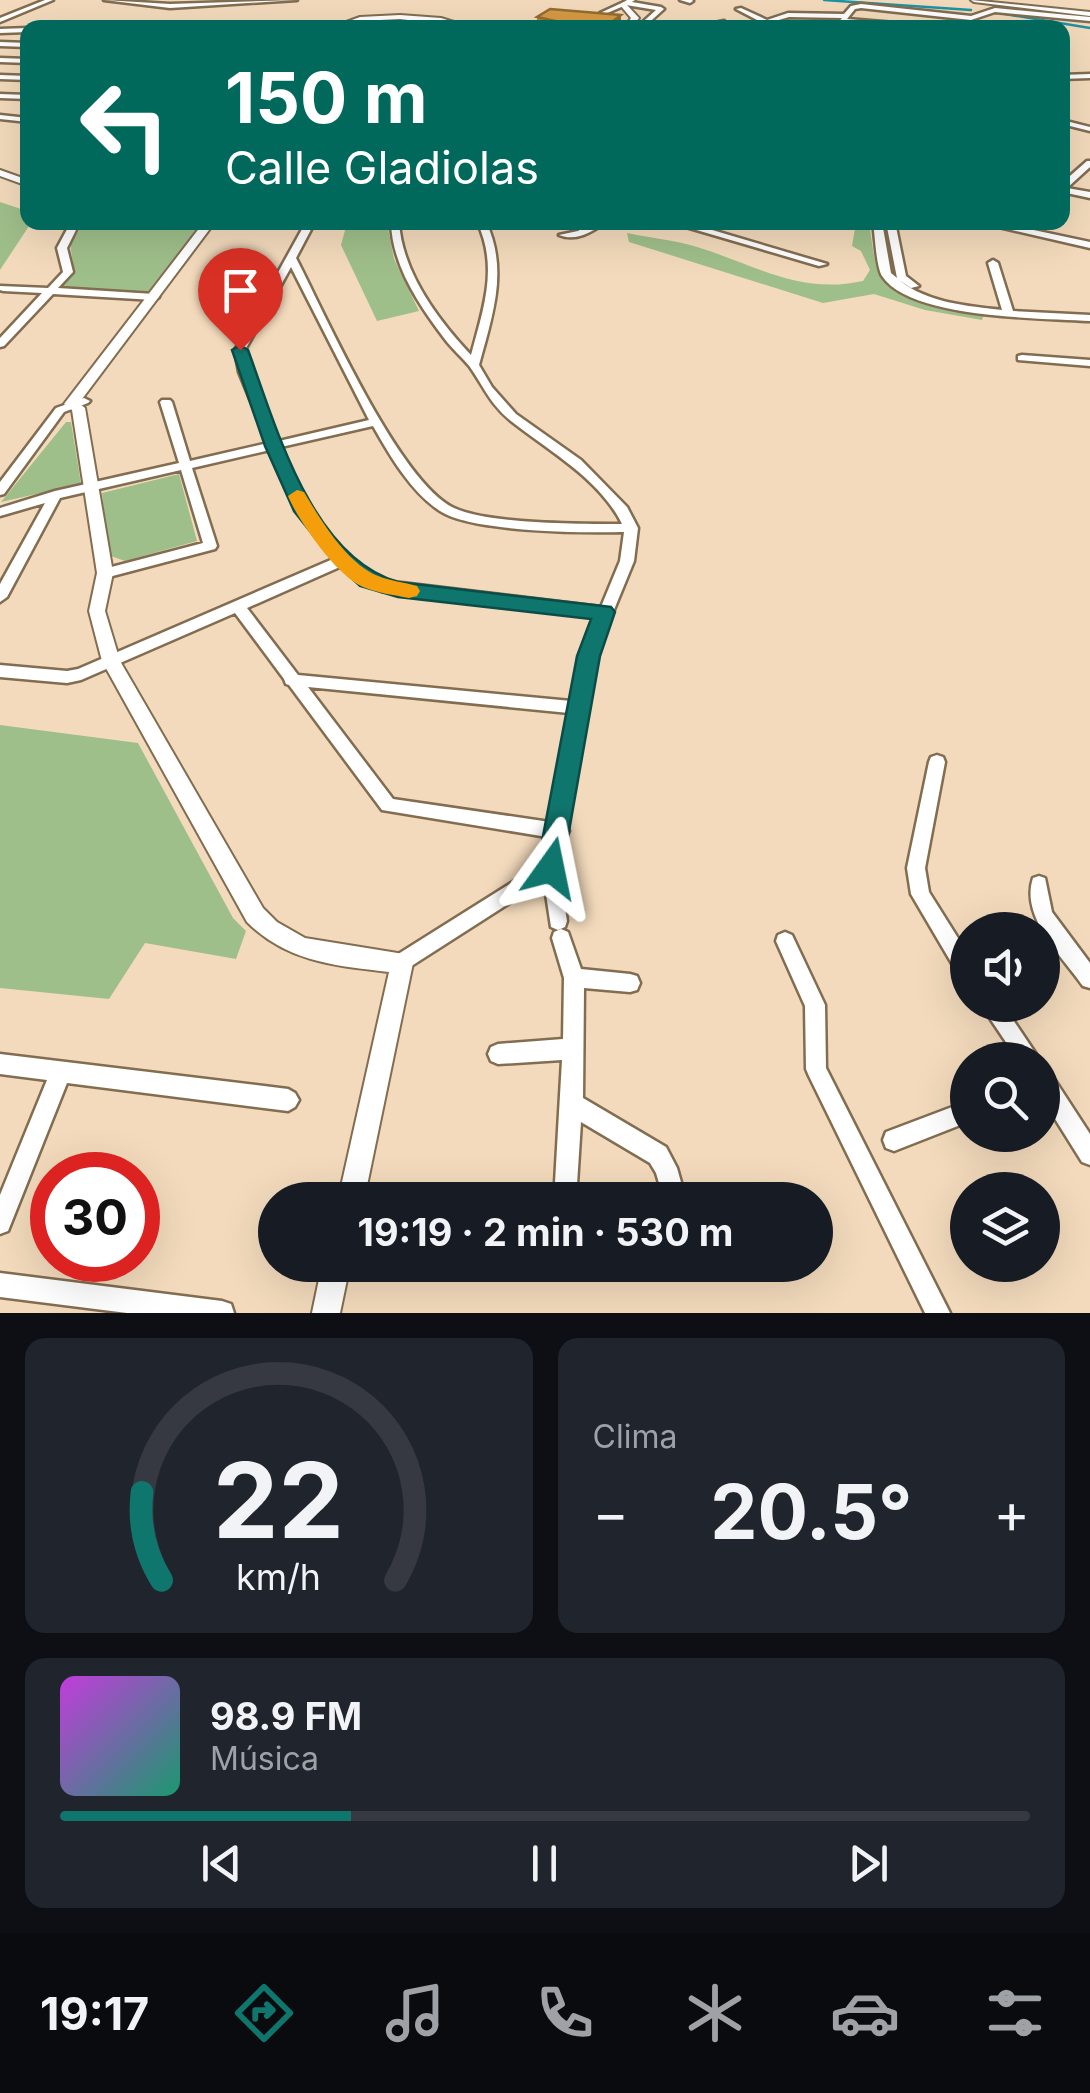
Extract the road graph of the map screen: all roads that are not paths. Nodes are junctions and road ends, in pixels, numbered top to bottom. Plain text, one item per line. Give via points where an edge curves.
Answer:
1 (50, 0) edge
2 (107, 0) edge
3 (294, 0) edge
4 (974, 0) edge
5 (990, 1) edge
6 (627, 3) edge
7 (1003, 4) junction
8 (739, 9) dead end
9 (602, 12) edge
10 (984, 12) junction
11 (1064, 16) junction
12 (1090, 16) edge
13 (0, 20) edge
14 (404, 20) edge
15 (447, 20) edge
16 (649, 20) edge
17 (762, 20) edge
18 (777, 20) edge
19 (833, 20) edge
20 (842, 20) edge
21 (1033, 20) edge
22 (1090, 76) edge
23 (1070, 78) edge
24 (1074, 78) junction
25 (1070, 83) edge
26 (20, 94) edge
27 (0, 96) edge
28 (15, 97) junction
29 (20, 97) edge
30 (1090, 163) edge
31 (1070, 181) edge
32 (72, 230) edge
33 (204, 230) edge
34 (215, 230) edge
35 (306, 230) edge
36 (395, 230) edge
37 (486, 230) edge
38 (587, 230) edge
39 (701, 230) edge
40 (878, 230) edge
41 (892, 230) edge
42 (1019, 230) edge
43 (564, 235) dead end
44 (1090, 245) edge
45 (290, 256) junction
46 (992, 263) dead end
47 (822, 264) dead end
48 (3, 288) dead end
49 (48, 290) junction
50 (154, 296) junction
51 (1008, 307) junction
52 (1090, 309) edge
53 (1090, 318) edge
54 (0, 344) edge
55 (1022, 358) dead end
56 (1090, 362) edge
57 (474, 365) junction
58 (166, 402) dead end
59 (78, 404) junction
60 (377, 422) junction
61 (274, 446) junction
62 (188, 466) junction
63 (92, 487) junction
64 (0, 491) edge
65 (55, 495) junction
66 (0, 512) edge
67 (631, 528) junction
68 (343, 560) junction
69 (105, 573) junction
70 (0, 597) edge
71 (237, 606) junction
72 (604, 612) junction
73 (111, 661) junction
74 (0, 671) edge
75 (291, 680) junction
76 (578, 708) junction
77 (937, 762) dead end
78 (560, 830) junction
79 (551, 868) junction
80 (1040, 884) dead end
81 (785, 941) dead end
82 (950, 944) edge
83 (402, 963) junction
84 (574, 978) junction
85 (1090, 979) edge
86 (630, 983) dead end
87 (573, 1049) junction
88 (498, 1054) dead end
89 (0, 1064) edge
90 (61, 1072) junction
91 (288, 1100) dead end
92 (572, 1104) junction
93 (1060, 1107) edge
94 (950, 1118) edge
95 (894, 1140) dead end
96 (1090, 1154) edge
97 (355, 1182) edge
98 (566, 1182) edge
99 (670, 1182) edge
100 (0, 1223) edge
101 (332, 1282) edge
102 (0, 1285) edge
103 (222, 1312) edge
104 (326, 1313) edge
105 (938, 1313) edge

1 - 13 street
2 - 3 street via 170,6
4 - 5 main road
5 - 7 main road
6 - 9 street
6 - 16 street via 662,10
7 - 11 street
7 - 12 main road
8 - 17 street
10 - 11 street
10 - 20 street via 971,18 856,6
10 - 21 street
11 - 12 street
14 - 15 main road
18 - 19 street via 788,14
22 - 24 street
23 - 24 street
24 - 25 street
26 - 28 street
27 - 28 street
28 - 29 street
30 - 31 street
32 - 49 street via 62,248 68,272
33 - 50 main road
34 - 59 main road
35 - 45 street
36 - 57 street via 416,289
37 - 57 street via 496,250 494,279
38 - 43 street
39 - 47 street
40 - 51 street via 893,283 942,304
41 - 51 street via 901,277 916,288
42 - 44 street
45 - 60 street
45 - 61 street via 240,350
46 - 51 street
48 - 49 street
49 - 50 street
49 - 54 street
50 - 59 main road
51 - 52 street
51 - 53 street
55 - 56 street
57 - 67 street via 499,404 576,463
58 - 62 street
59 - 63 main road
59 - 64 street via 60,410
60 - 61 street
60 - 67 street via 410,476 448,510
61 - 62 street
61 - 68 street via 304,511
62 - 63 street
62 - 69 street via 210,546
63 - 65 street
63 - 69 main road
65 - 66 street
65 - 70 street
67 - 72 street via 627,560
68 - 71 street
68 - 72 street via 382,586
69 - 73 main road via 97,611
71 - 73 street
71 - 75 street
72 - 76 street
73 - 74 street via 68,678
73 - 83 main road via 270,933 317,952
75 - 76 street
75 - 78 street via 388,805
76 - 78 street
77 - 82 street via 916,868 920,894
78 - 79 street
79 - 83 street
79 - 84 street
80 - 85 street via 1043,916
81 - 105 street via 814,1006 816,1068
83 - 97 main road
84 - 86 street
84 - 87 street
87 - 88 street
87 - 92 street
89 - 90 street
90 - 91 street
90 - 100 street
92 - 98 street
92 - 99 street via 658,1155
93 - 96 street
94 - 95 street
101 - 104 main road
102 - 103 street

